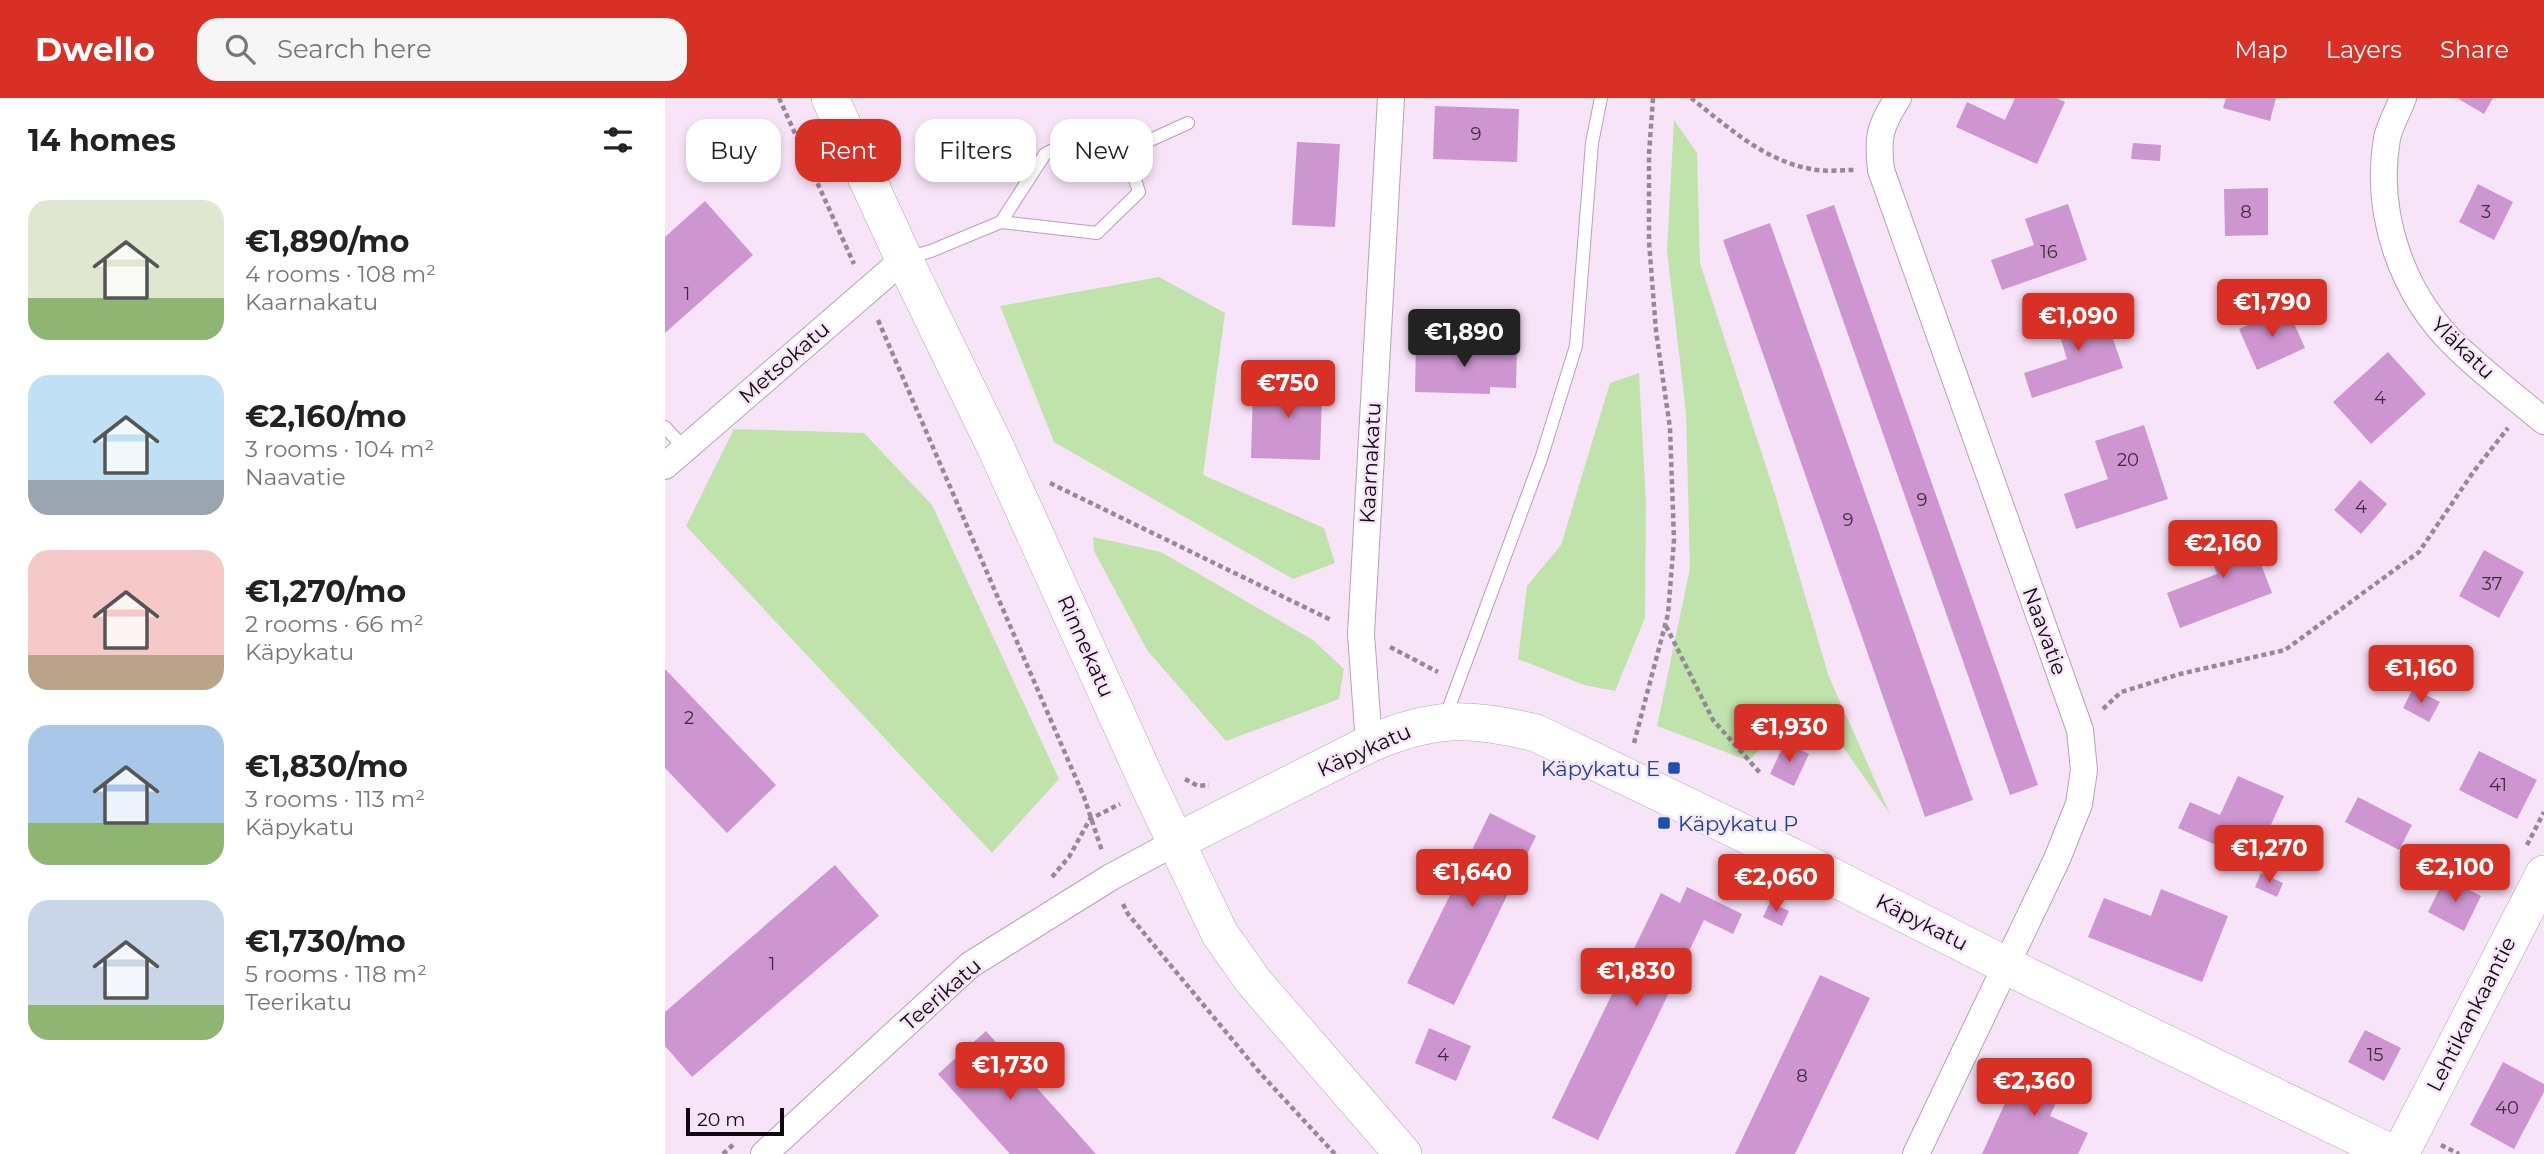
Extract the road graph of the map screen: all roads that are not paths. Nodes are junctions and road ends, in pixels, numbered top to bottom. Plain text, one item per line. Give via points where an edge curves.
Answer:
1 (830, 98) edge
2 (1391, 98) edge
3 (1601, 98) edge
4 (1898, 98) edge
5 (2403, 98) edge
6 (1188, 123) dead end
7 (1153, 139) edge
8 (1050, 151) edge
9 (1136, 182) edge
10 (1001, 222) junction
11 (904, 259) junction
12 (2535, 413) edge
13 (665, 427) edge
14 (685, 449) junction
15 (665, 466) edge
16 (1449, 705) junction
17 (1369, 744) junction
18 (1176, 842) junction
19 (2544, 874) edge
20 (2006, 965) junction
21 (764, 1154) edge
22 (1403, 1154) edge
23 (1916, 1154) edge
24 (2393, 1154) edge
25 (2399, 1154) edge

1 - 11 street, Rinnekatu
2 - 17 street, Kaarnakatu via 1361,634
3 - 16 lane via 1592,143 1576,346 1541,459
4 - 20 street, Naavatie via 1884,121 1878,145 1881,170 2080,730 2084,769 2079,804
5 - 12 street, Yläkatu via 2388,137 2384,199 2399,263 2424,310 2457,347
6 - 7 lane
8 - 10 lane
9 - 10 lane via 1139,192 1097,233
10 - 11 lane
11 - 14 street, Metsokatu
11 - 18 street, Rinnekatu
13 - 14 lane
14 - 15 street, Metsokatu
16 - 17 street, Käpykatu
16 - 20 street, Käpykatu via 1536,733
17 - 18 street, Käpykatu
18 - 21 street, Teerikatu via 970,965
18 - 22 street, Rinnekatu via 1220,934 1254,982
19 - 25 street, Lehtikankaantie
20 - 23 street, Naavatie
20 - 24 street, Käpykatu

